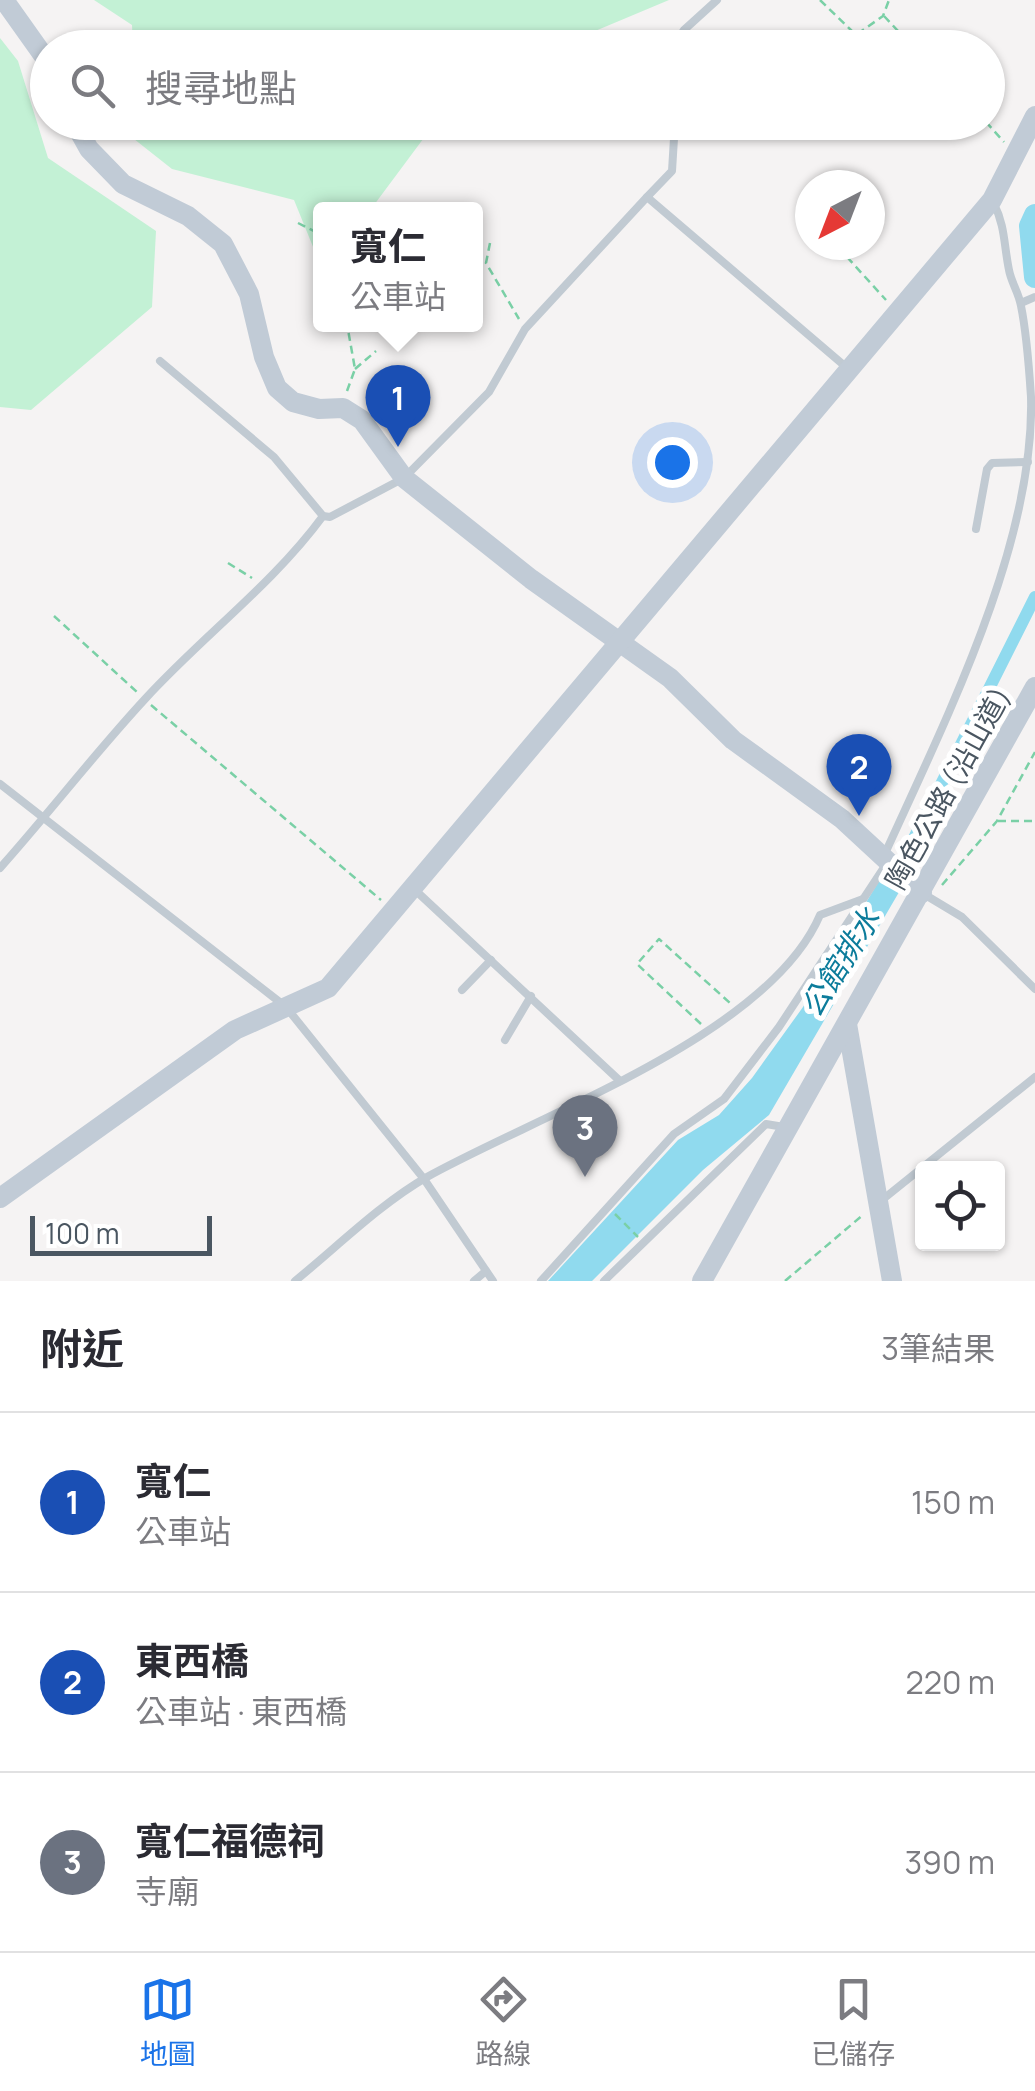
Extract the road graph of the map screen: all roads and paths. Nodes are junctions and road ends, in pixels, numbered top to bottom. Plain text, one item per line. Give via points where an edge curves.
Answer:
1 (4, 0) edge
2 (717, 0) edge
3 (820, 0) edge
4 (889, 0) edge
5 (884, 16) junction
6 (684, 30) edge
7 (852, 30) edge
8 (862, 30) edge
9 (897, 30) edge
10 (30, 37) edge
11 (1035, 116) edge
12 (84, 140) edge
13 (675, 140) edge
14 (1003, 140) edge
15 (1016, 154) junction
16 (648, 197) junction
17 (992, 200) junction
18 (298, 223) dead end
19 (313, 230) edge
20 (490, 243) dead end
21 (850, 260) edge
22 (1035, 297) edge
23 (1021, 303) junction
24 (898, 311) junction
25 (525, 329) junction
26 (348, 332) edge
27 (376, 351) dead end
28 (160, 361) dead end
29 (355, 369) junction
30 (849, 370) junction
31 (343, 408) junction
32 (1028, 462) junction
33 (404, 478) junction
34 (324, 516) junction
35 (976, 529) dead end
36 (228, 563) dead end
37 (262, 584) junction
38 (54, 616) dead end
39 (618, 642) junction
40 (1035, 687) edge
41 (144, 700) junction
42 (1035, 752) edge
43 (0, 784) edge
44 (45, 818) junction
45 (997, 821) junction
46 (1035, 821) edge
47 (883, 858) junction
48 (0, 868) edge
49 (410, 886) junction
50 (915, 887) junction
51 (863, 899) junction
52 (392, 910) junction
53 (491, 960) junction
54 (1035, 988) edge
55 (462, 990) dead end
56 (531, 996) junction
57 (286, 1007) junction
58 (739, 1010) junction
59 (848, 1024) junction
60 (706, 1029) junction
61 (505, 1040) dead end
62 (1035, 1077) edge
63 (620, 1081) junction
64 (788, 1128) junction
65 (424, 1179) junction
66 (0, 1198) edge
67 (878, 1203) junction
68 (606, 1205) junction
69 (642, 1241) junction
70 (486, 1271) junction
71 (294, 1281) edge
72 (474, 1281) edge
73 (494, 1281) edge
74 (541, 1281) edge
75 (604, 1281) edge
76 (702, 1281) edge
77 (784, 1281) edge
78 (892, 1281) edge

1 - 10 street
2 - 6 lane
3 - 7 path
4 - 5 path
5 - 8 path
5 - 9 path
11 - 15 street
12 - 31 street via 123,184 188,216 224,244 249,294 277,388 292,402
13 - 16 lane via 672,171
14 - 15 path
15 - 17 street
16 - 25 lane
16 - 30 lane
17 - 23 lane
17 - 24 street
18 - 19 path
20 - 25 path via 486,263
21 - 24 path
22 - 23 lane
23 - 32 lane via 1032,400
24 - 30 street
25 - 33 lane via 489,392
26 - 29 path
27 - 29 path
28 - 34 lane via 274,457
29 - 31 path
30 - 39 street
31 - 33 street via 362,420
32 - 35 lane via 987,469
32 - 47 lane via 1008,561 986,623
33 - 34 lane via 372,499
33 - 39 street
34 - 37 lane via 290,561
36 - 37 path
37 - 41 lane
38 - 41 path
39 - 47 street
39 - 49 street
40 - 50 street, 陶色公路 (沿山道)
41 - 44 lane
41 - 52 path
42 - 45 path
43 - 44 lane
44 - 48 lane
44 - 57 lane
45 - 46 path
45 - 50 path via 947,882
47 - 50 street
47 - 51 lane
49 - 52 street
49 - 53 lane
50 - 54 lane via 962,917
50 - 59 street, 陶色公路 (沿山道)
51 - 58 lane via 820,915 806,948
51 - 68 lane via 724,1098 674,1134
52 - 57 street via 328,988
53 - 55 lane
53 - 56 lane
56 - 61 lane
56 - 63 lane
57 - 65 lane
57 - 66 street via 235,1030
58 - 60 lane
58 - 60 path via 659,939 637,964
59 - 64 street, 陶色公路 (沿山道)
59 - 67 street
60 - 63 lane
62 - 67 lane
63 - 65 lane
64 - 69 lane via 766,1124
64 - 76 street, 陶色公路 (沿山道)
65 - 70 lane
65 - 71 lane
67 - 77 path
67 - 78 street
68 - 69 path
68 - 74 lane
69 - 75 lane
70 - 72 lane
70 - 73 lane

